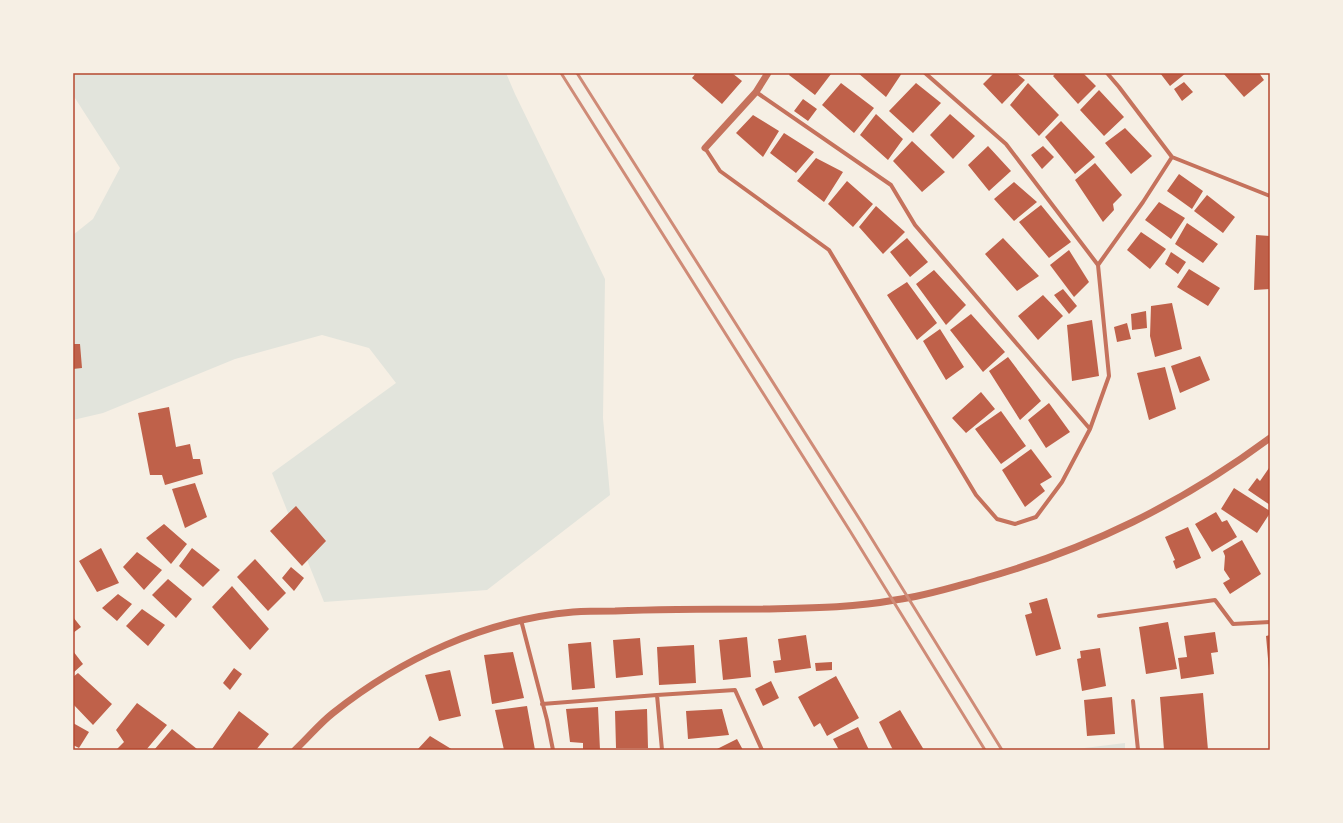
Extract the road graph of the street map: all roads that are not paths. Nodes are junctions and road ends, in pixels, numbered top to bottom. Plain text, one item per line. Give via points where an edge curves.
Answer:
1 (768, 73) edge
2 (925, 73) edge
3 (1106, 73) edge
4 (756, 92) junction
5 (705, 148) joint
6 (1172, 157) junction
7 (1270, 196) edge
8 (1098, 265) junction
9 (1090, 429) junction
10 (1270, 438) edge
11 (1099, 616) dead end
12 (521, 620) junction
13 (1270, 622) edge
14 (656, 695) junction
15 (1133, 701) dead end
16 (542, 704) junction
17 (295, 750) edge
18 (553, 750) edge
19 (662, 750) edge
20 (762, 750) edge
21 (1138, 750) edge

1 - 4 street
2 - 8 street via 1006,144
3 - 6 street via 1120,87
4 - 5 street
4 - 9 street via 891,185 916,225
5 - 9 street via 720,171 829,250 976,495 997,519 1016,524 1036,517 1062,482
6 - 7 street
6 - 8 street
8 - 9 street via 1109,376
10 - 12 street via 1195,489 1149,515 1043,560 940,591 846,606 572,612
11 - 13 street via 1214,600 1233,624
12 - 16 street
12 - 17 street via 490,628 431,651 386,675 331,714
14 - 16 street
14 - 19 street
14 - 20 street via 735,690
15 - 21 street
16 - 18 street

